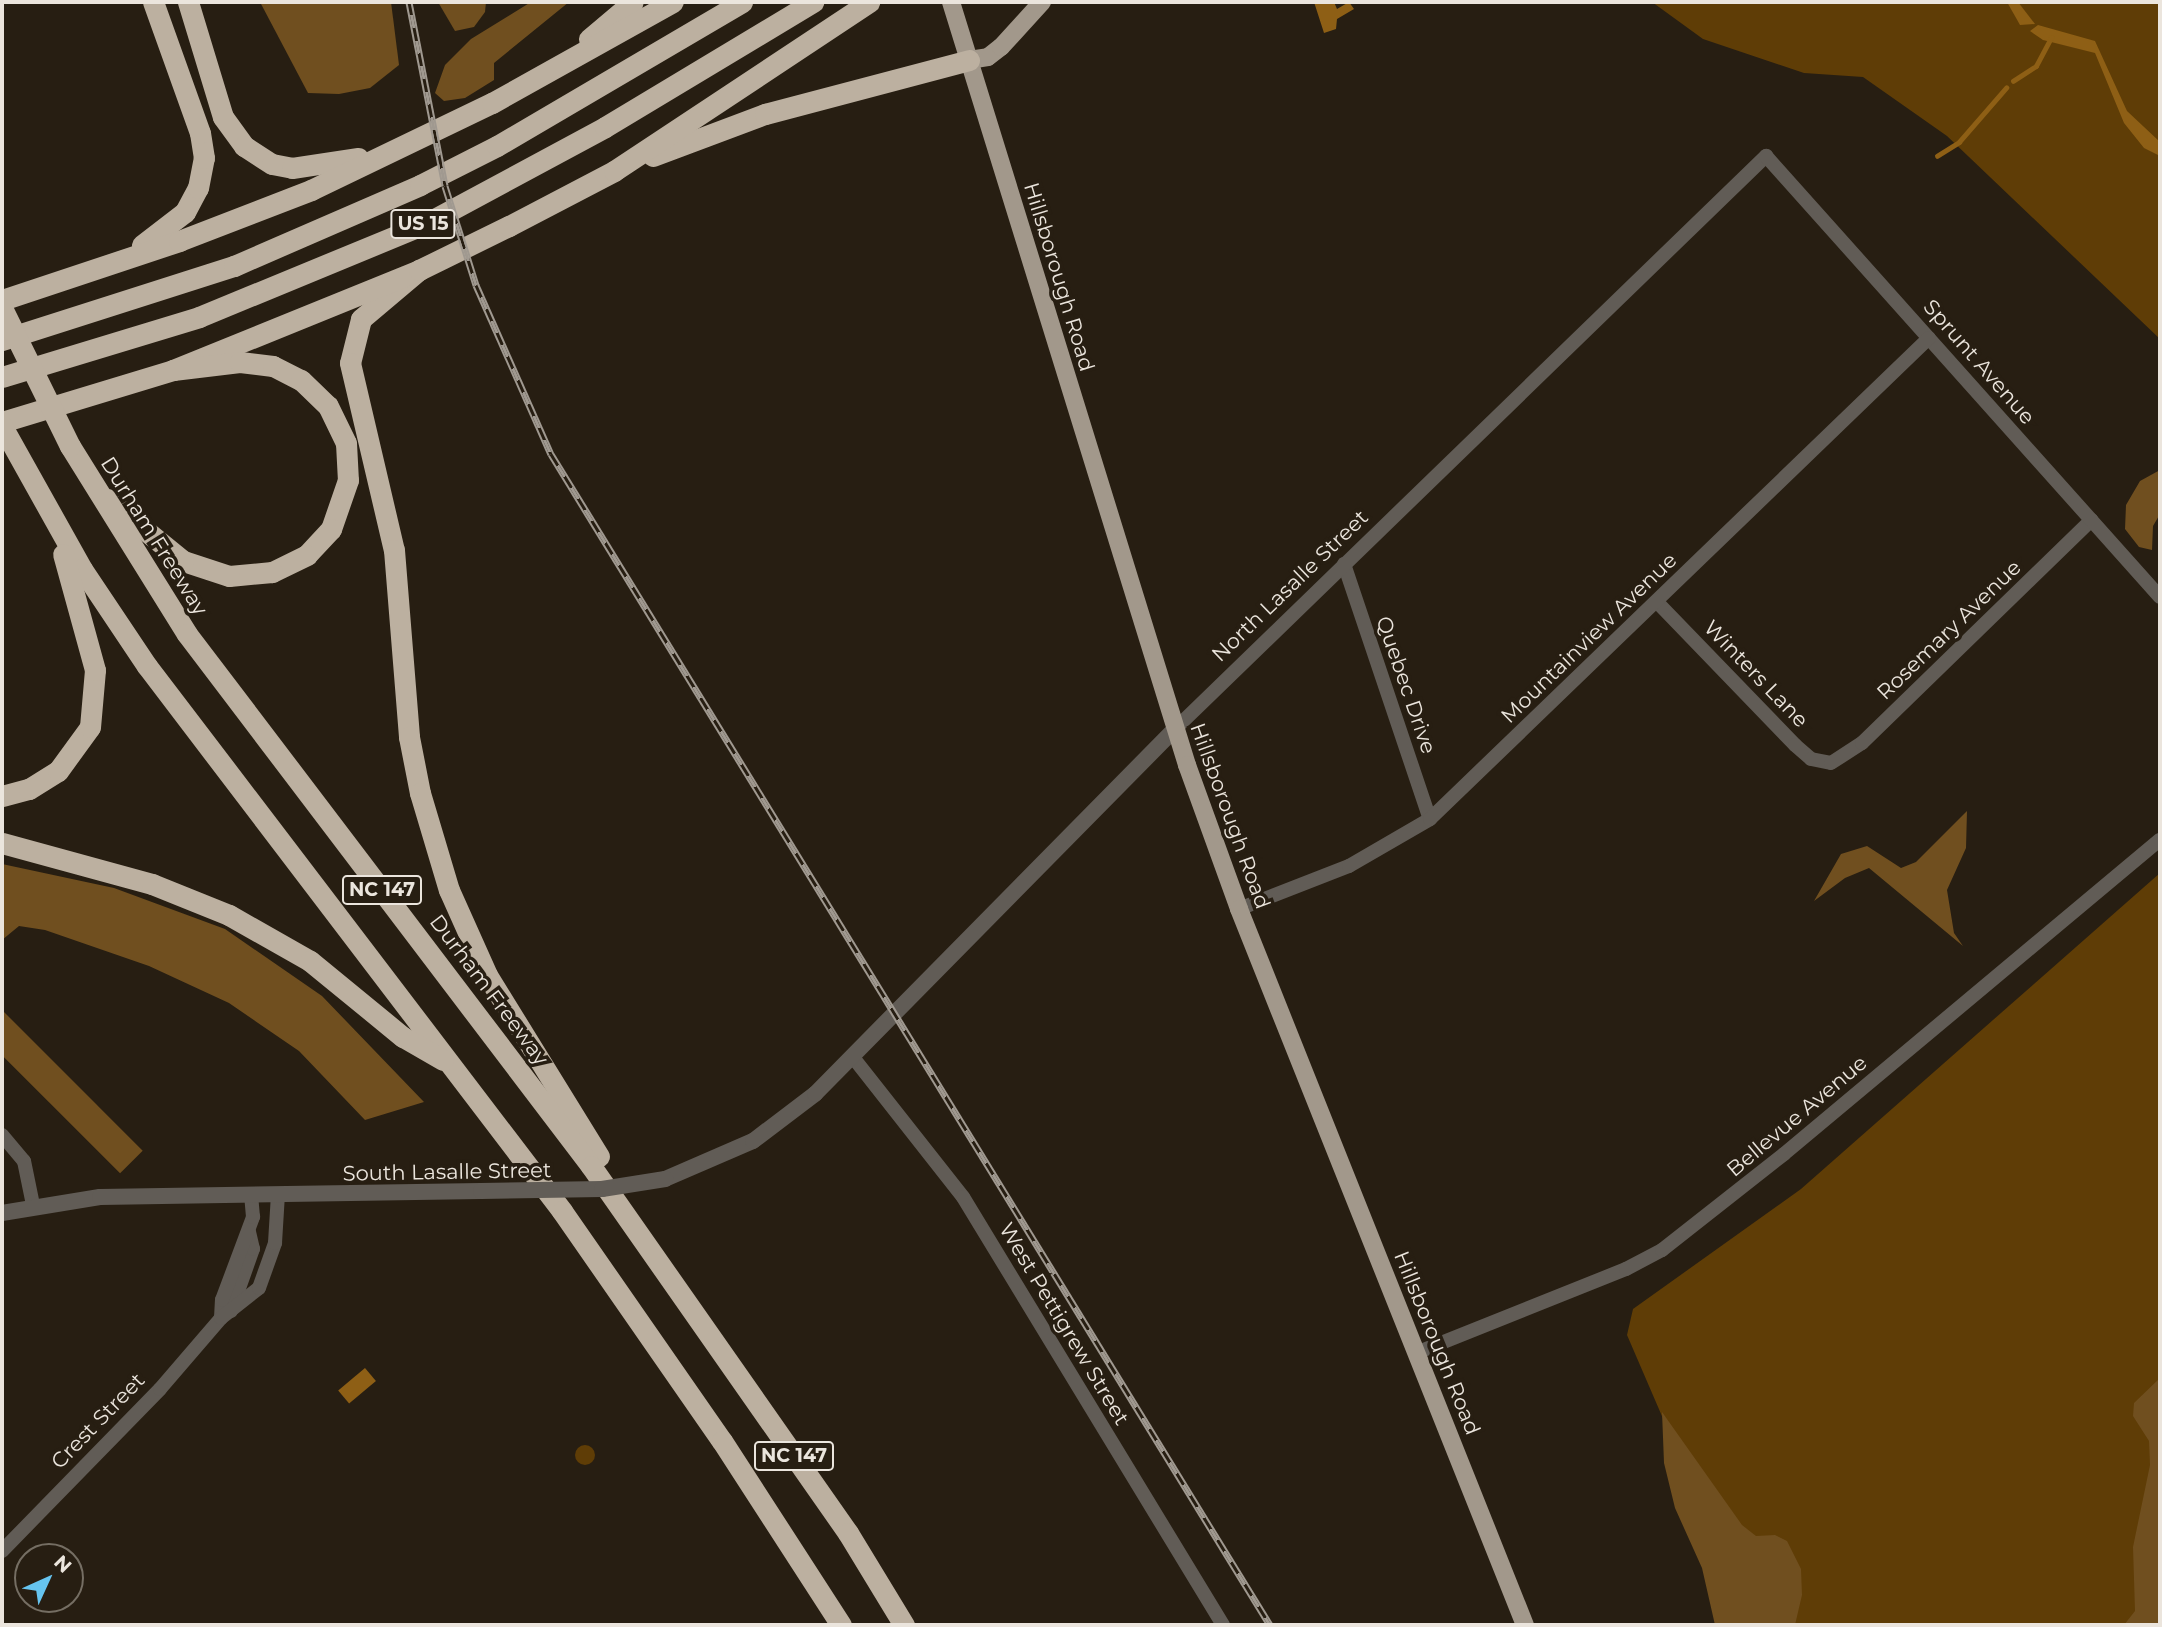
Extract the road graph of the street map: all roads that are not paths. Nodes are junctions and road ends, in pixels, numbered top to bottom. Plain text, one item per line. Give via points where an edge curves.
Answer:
1 (153, 2) edge
2 (188, 2) edge
3 (633, 2) edge
4 (673, 2) edge
5 (741, 2) edge
6 (813, 2) edge
7 (869, 2) edge
8 (951, 2) edge
9 (1042, 2) edge
10 (969, 60) junction
11 (544, 73) junction
12 (414, 140) junction
13 (1766, 156) joint
14 (614, 171) junction
15 (106, 267) junction
16 (419, 270) junction
17 (2, 300) edge
18 (2, 308) edge
19 (1929, 338) junction
20 (2, 340) edge
21 (173, 370) junction
22 (2, 377) edge
23 (2, 424) edge
24 (93, 486) junction
25 (52, 520) junction
26 (2091, 520) junction
27 (1343, 564) junction
28 (2160, 597) edge
29 (1657, 602) junction
30 (1174, 730) junction
31 (1831, 763) joint
32 (2, 796) edge
33 (1430, 819) junction
34 (2160, 840) edge
35 (2, 843) edge
36 (1239, 909) junction
37 (852, 1056) junction
38 (453, 1067) junction
39 (2, 1135) edge
40 (251, 1194) junction
41 (278, 1194) junction
42 (33, 1205) junction
43 (2, 1213) edge
44 (679, 1289) junction
45 (226, 1314) junction
46 (1416, 1353) junction
47 (2, 1551) edge
48 (841, 1625) edge
49 (904, 1625) edge
50 (1223, 1625) edge
51 (1525, 1625) edge

1 - 15 highway via 200,132 201,175 192,201 173,225
2 - 12 highway via 223,117 231,132 256,155 282,167 307,169
3 - 11 highway
4 - 11 highway
5 - 20 highway, US 15 via 496,146 420,185 234,266
6 - 22 highway, US 15 via 605,127 426,223 199,317
7 - 14 highway
8 - 10 main road, Hillsborough Road
9 - 10 main road via 1001,47 988,57
10 - 14 highway via 765,114
10 - 30 main road, Hillsborough Road
11 - 12 highway
12 - 15 highway via 237,221
13 - 19 street, Sprunt Avenue
13 - 27 street, North Lasalle Street
14 - 16 highway
15 - 17 highway
16 - 21 highway
16 - 44 highway via 361,319 350,363 394,550 409,737 420,793 449,890 487,975
18 - 24 highway, Durham Freeway / NC 147, bridge
19 - 26 street, Sprunt Avenue
19 - 29 street, Mountainview Avenue
21 - 23 highway
21 - 24 highway via 231,362 272,366 301,380 328,406 346,443 349,469 331,529 307,555 285,567 229,576 183,561
23 - 25 highway, NC 147
24 - 44 highway, Durham Freeway / NC 147 via 187,634 494,1036
25 - 32 highway via 90,644 93,710 84,738 58,771 29,789
25 - 38 highway, NC 147 via 147,666
26 - 28 street, Sprunt Avenue
26 - 31 street, Rosemary Avenue via 1862,743
27 - 30 street, North Lasalle Street
27 - 33 street, Quebec Drive
29 - 31 street, Winters Lane via 1795,745 1811,759
29 - 33 street, Mountainview Avenue
30 - 36 main road, Hillsborough Road
30 - 37 street, North Lasalle Street
33 - 36 street, Mountainview Avenue via 1349,866
34 - 46 street, Bellevue Avenue via 1662,1250 1582,1288
35 - 38 highway via 152,884 229,915 310,961 403,1037
36 - 46 main road, Hillsborough Road
37 - 41 street, South Lasalle Street, bridge via 773,1129 712,1162 665,1179 602,1189
37 - 50 street, West Pettigrew Street via 957,1189
38 - 48 highway, NC 147 via 645,1327
39 - 42 street via 24,1161
40 - 41 street, South Lasalle Street
40 - 42 street, South Lasalle Street via 75,1199
40 - 45 street via 253,1217 222,1300
41 - 45 street, Crest Street via 269,1268 259,1288
42 - 43 street, South Lasalle Street
44 - 49 highway, Durham Freeway / NC 147 via 848,1533
45 - 47 street, Crest Street via 160,1389
46 - 51 main road, Hillsborough Road

